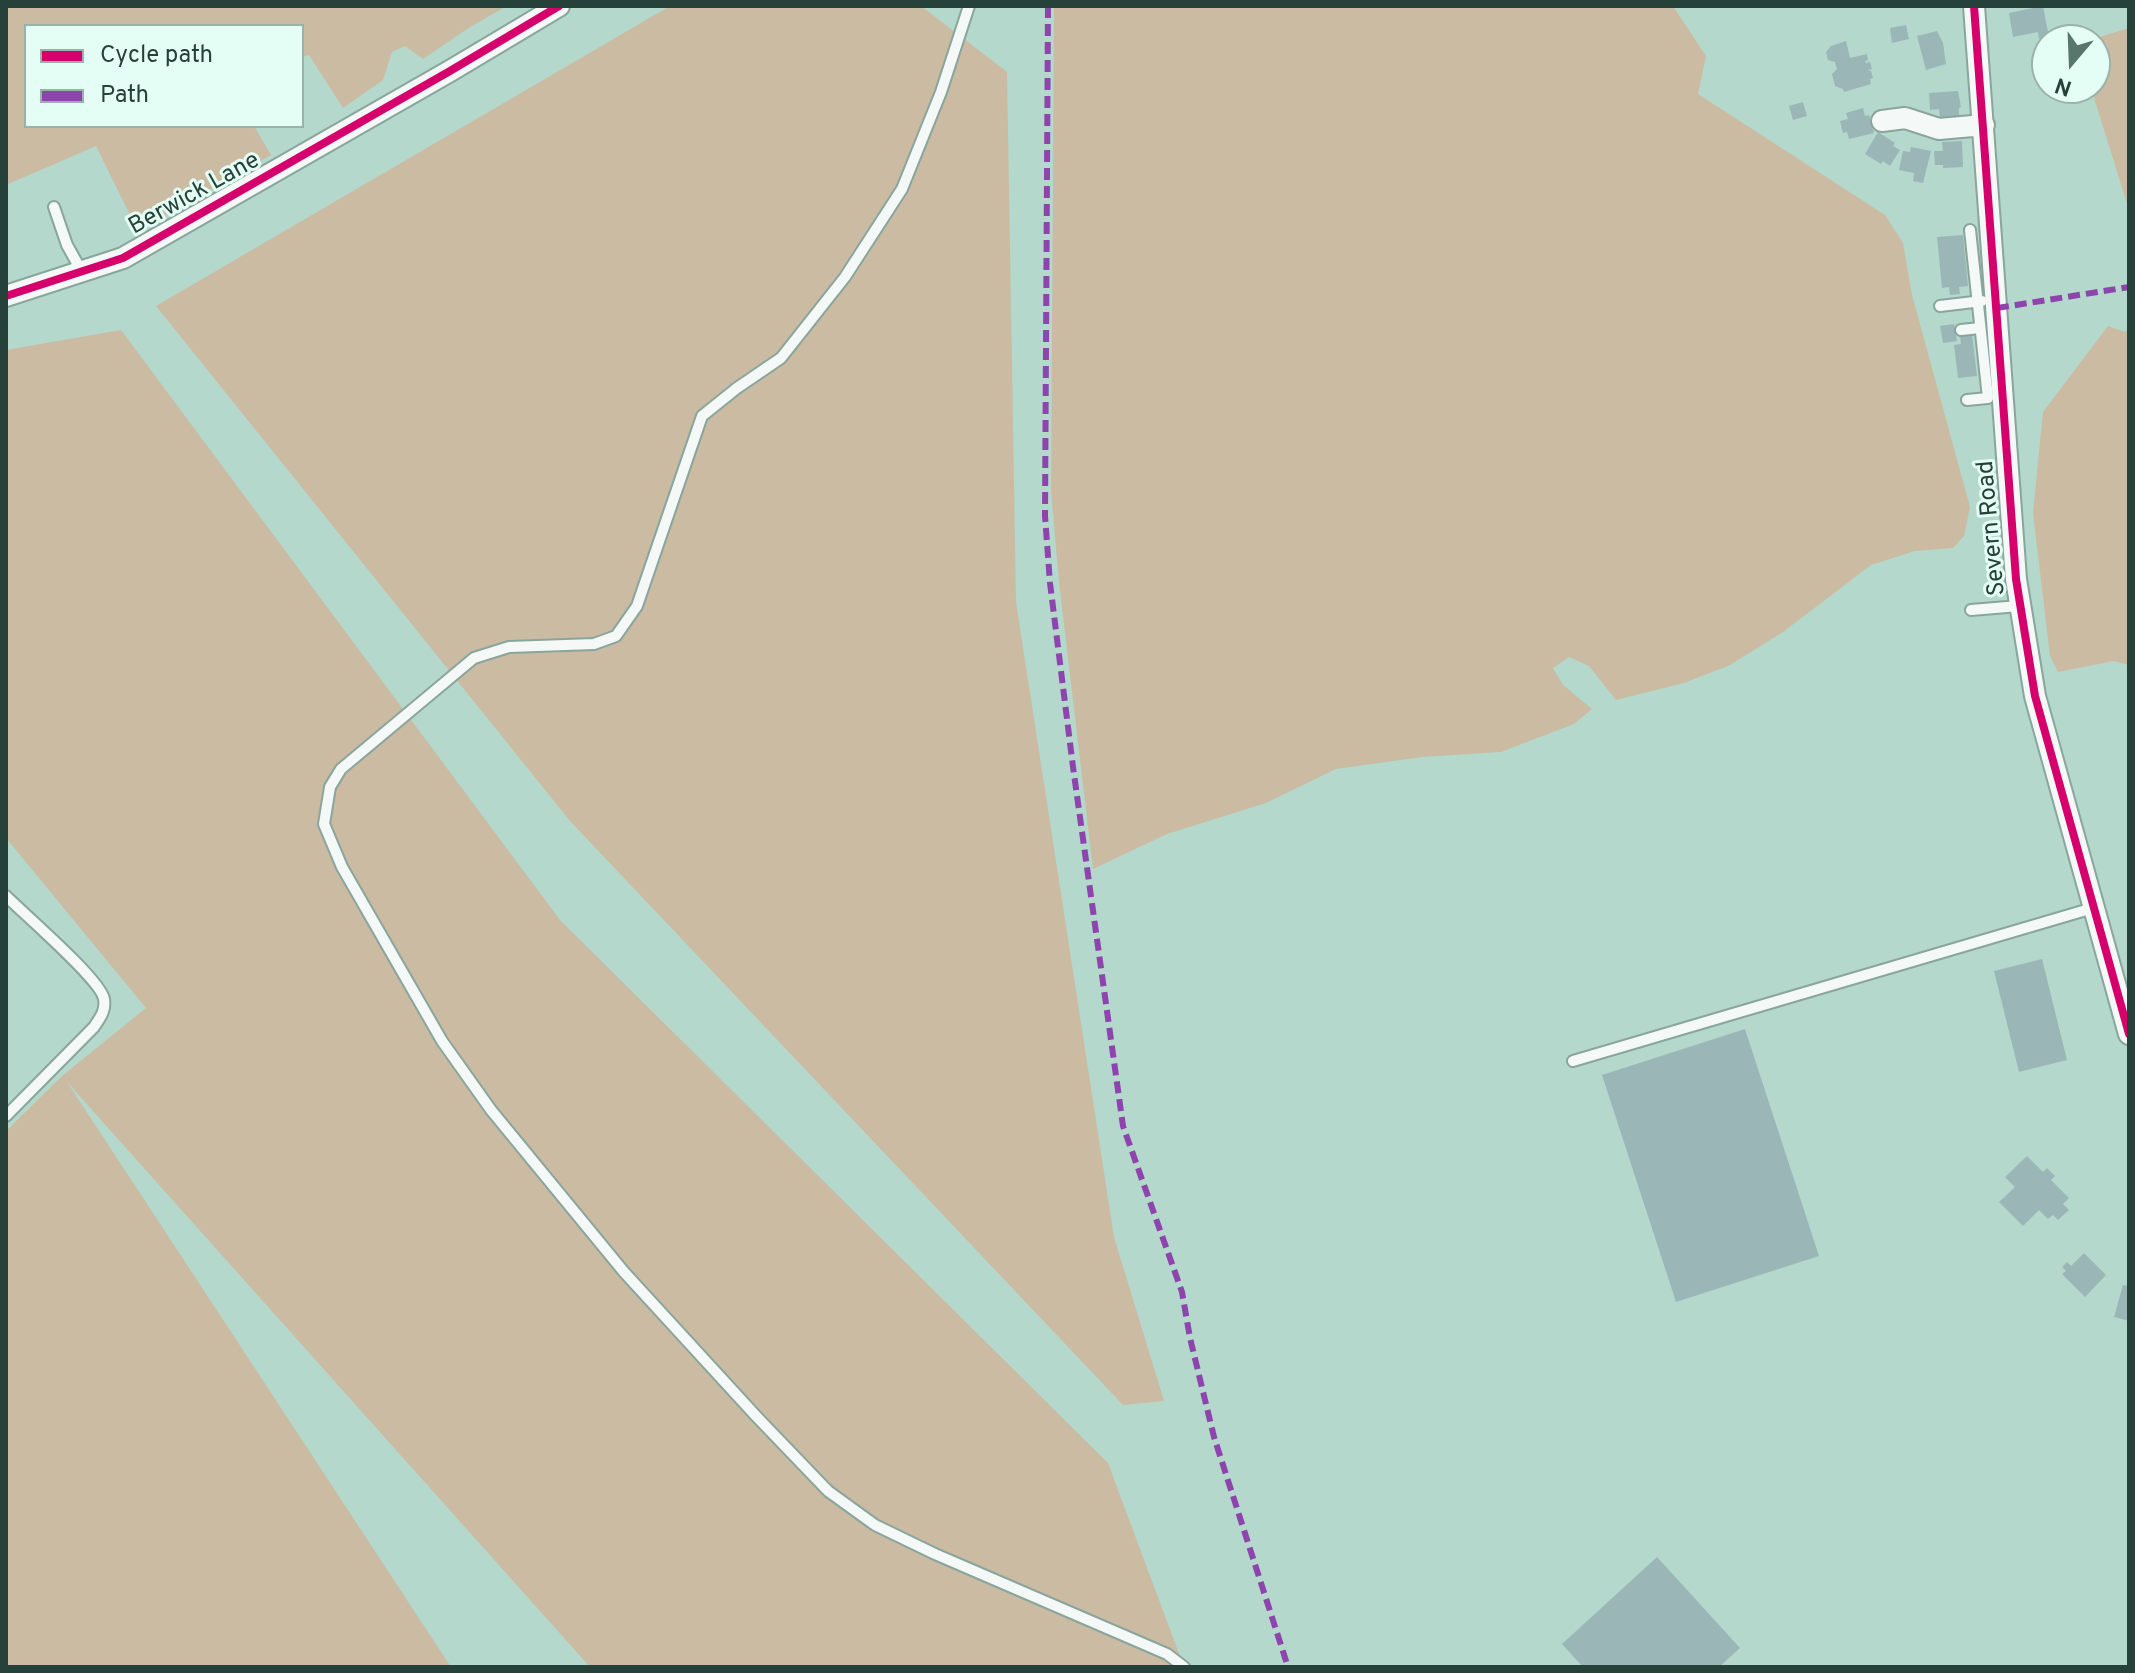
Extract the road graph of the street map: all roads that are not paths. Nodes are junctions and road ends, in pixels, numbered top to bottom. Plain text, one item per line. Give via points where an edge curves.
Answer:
1 (559, 6) edge
2 (969, 6) edge
3 (1974, 6) edge
4 (1882, 121) dead end
5 (1984, 125) junction
6 (54, 207) dead end
7 (1970, 230) dead end
8 (82, 272) junction
9 (6, 296) edge
10 (1987, 300) junction
11 (1940, 306) dead end
12 (1980, 328) junction
13 (1961, 330) dead end
14 (1967, 400) dead end
15 (2019, 606) junction
16 (1971, 610) dead end
17 (6, 896) edge
18 (2093, 908) junction
19 (2129, 1034) edge
20 (1573, 1061) dead end
21 (6, 1116) edge
22 (1184, 1667) edge

1 - 8 street, Berwick Lane via 222,204 123,258
2 - 22 lane via 902,189 845,277 781,358 702,416 637,606 616,636 594,644 509,647 474,658 341,769 330,787 324,824 342,867 442,1041 491,1110 624,1272 828,1491 875,1525 1167,1654
3 - 5 street, Severn Road
4 - 5 street via 1905,118 1939,129
5 - 10 street, Severn Road
6 - 8 lane
7 - 10 lane
8 - 9 street, Berwick Lane
10 - 11 lane
10 - 12 lane
10 - 15 street, Severn Road
12 - 13 lane
12 - 14 lane via 1988,398
15 - 16 lane
15 - 18 street, Severn Road via 2035,696
17 - 21 lane via 104,996 104,1012 94,1027
18 - 19 street, Severn Road
18 - 20 lane

